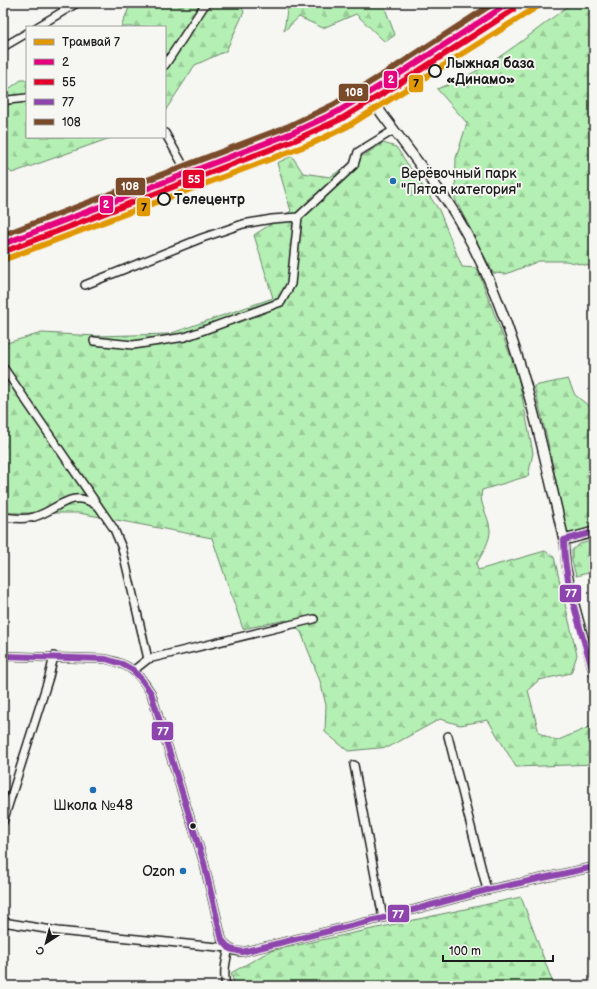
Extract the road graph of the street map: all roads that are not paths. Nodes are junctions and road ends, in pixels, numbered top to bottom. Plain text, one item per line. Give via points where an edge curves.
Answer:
1 (77, 3) edge
2 (206, 3) edge
3 (510, 3) edge
4 (39, 26) edge
5 (26, 34) edge
6 (3, 47) edge
7 (166, 63) edge
8 (368, 93) junction
9 (26, 98) edge
10 (3, 99) edge
11 (394, 130) junction
12 (166, 135) edge
13 (187, 172) junction
14 (298, 217) junction
15 (3, 244) edge
16 (85, 285) dead end
17 (94, 341) dead end
18 (3, 367) edge
19 (100, 508) junction
20 (3, 517) edge
21 (594, 532) edge
22 (564, 540) junction
23 (314, 619) dead end
24 (3, 656) edge
25 (54, 656) junction
26 (148, 659) junction
27 (134, 670) junction
28 (594, 674) edge
29 (448, 736) dead end
30 (354, 765) dead end
31 (3, 822) edge
32 (594, 867) edge
33 (487, 890) junction
34 (383, 918) junction
35 (3, 922) edge
36 (228, 948) junction
37 (226, 986) edge

1 - 4 street
2 - 7 street
3 - 8 highway
5 - 6 street
8 - 11 street
8 - 13 highway via 337,112 292,133
9 - 10 street
11 - 14 street via 358,152 354,165
11 - 22 street via 456,214 493,289 527,387
12 - 13 street
13 - 15 highway
14 - 16 street via 243,224
14 - 17 street via 291,284 281,302 185,337 133,345
18 - 19 street
19 - 20 street via 92,502 73,498 34,517
19 - 26 street via 114,529 122,548
21 - 22 street
22 - 28 street via 566,565
23 - 26 street
24 - 25 street
25 - 27 street via 106,659 117,661
25 - 31 street
26 - 27 street
27 - 36 street via 151,693 204,863 222,940
29 - 33 street
30 - 34 street
32 - 33 street
33 - 34 street
34 - 36 street via 242,952
35 - 36 street via 58,931
36 - 37 street via 224,977

